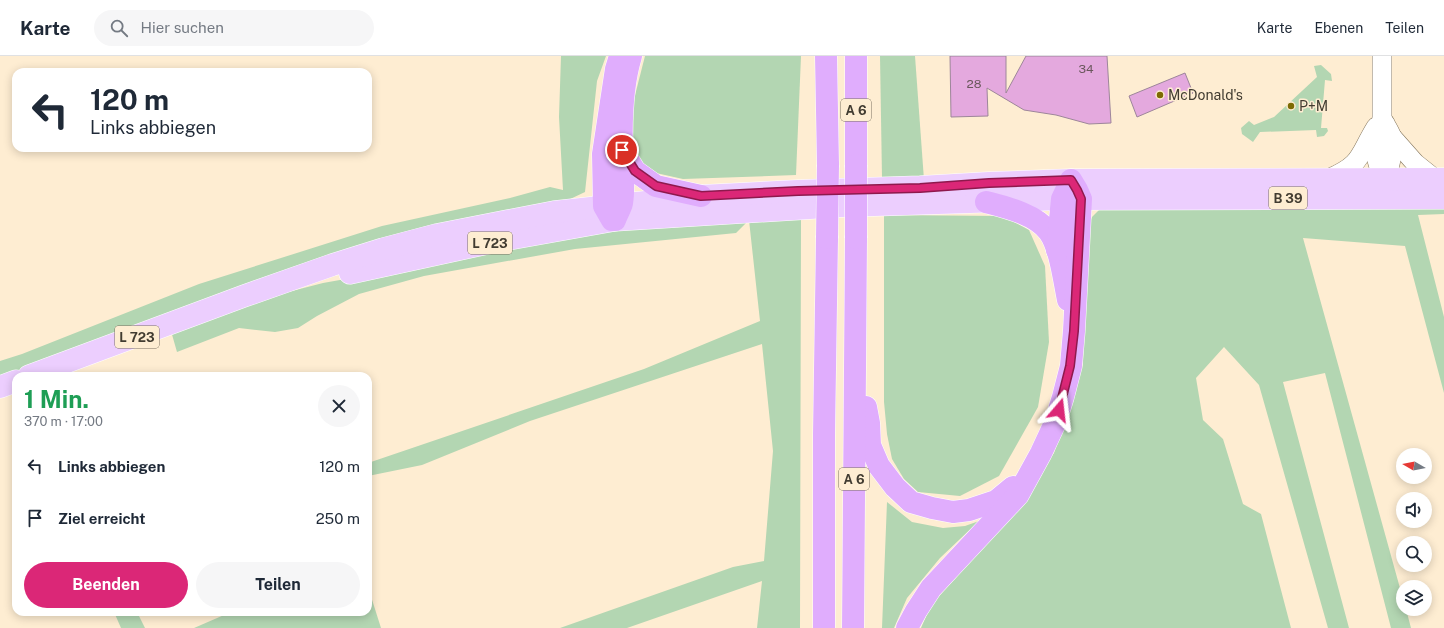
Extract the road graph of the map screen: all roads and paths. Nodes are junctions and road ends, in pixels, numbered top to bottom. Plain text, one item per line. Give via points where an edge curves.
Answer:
1 (620, 56) edge
2 (632, 56) edge
3 (856, 56) edge
4 (1382, 56) edge
5 (825, 59) edge
6 (1382, 117) junction
7 (1392, 137) junction
8 (622, 150) junction
9 (1328, 179) junction
10 (1440, 179) edge
11 (1071, 180) junction
12 (1388, 192) junction
13 (701, 196) junction
14 (1444, 198) edge
15 (1071, 199) junction
16 (986, 202) junction
17 (614, 210) junction
18 (645, 218) joint
19 (1057, 250) junction
20 (855, 331) junction
21 (1074, 331) junction
22 (40, 372) edge
23 (12, 382) edge
24 (0, 387) edge
25 (1028, 475) junction
26 (824, 628) edge
27 (853, 628) edge
28 (907, 628) edge

1 - 17 highway via 603,154
2 - 8 highway via 626,72
3 - 20 highway, A 6, bridge
4 - 6 street
5 - 26 highway, A 6, bridge via 828,165
6 - 7 street
6 - 9 street via 1357,162 1344,172
6 - 12 street via 1377,160
7 - 10 street via 1415,163
7 - 12 street
8 - 13 highway via 635,171 656,186
8 - 17 highway via 623,182
9 - 11 main road, B 39
9 - 12 main road, B 39
10 - 12 main road, B 39
11 - 13 main road, B 39
11 - 15 highway via 1077,190
12 - 14 main road, B 39
12 - 15 main road, B 39
13 - 17 main road, L 723
15 - 16 main road, B 39
15 - 19 highway
15 - 21 highway
16 - 18 main road, B 39 via 842,206
16 - 19 highway via 1020,211 1039,223 1049,232
17 - 18 main road, L 723
17 - 22 main road, L 723 via 547,213 436,235 383,249 244,296
19 - 21 highway
20 - 25 highway via 870,446 879,466 911,502 953,512 969,510 996,501
20 - 27 highway, A 6
21 - 25 highway via 1063,398 1055,423
23 - 24 main road
25 - 28 highway via 1018,495 931,588

